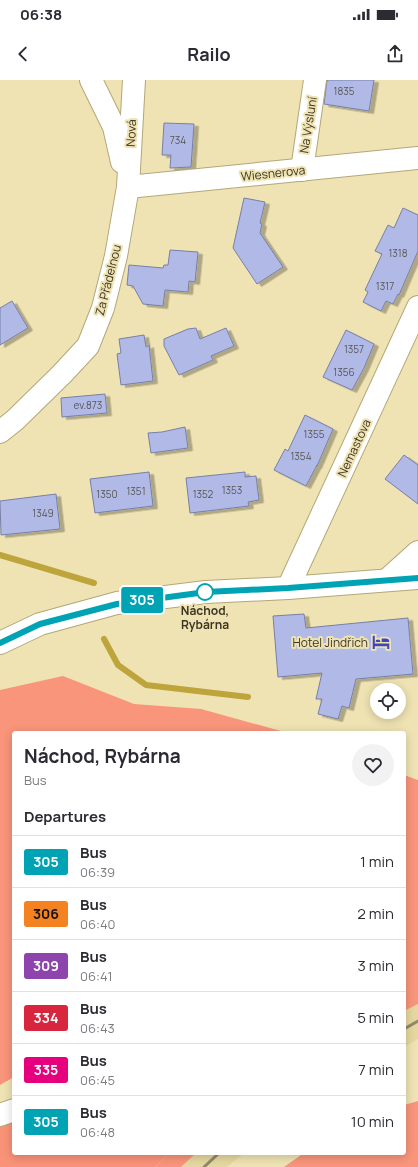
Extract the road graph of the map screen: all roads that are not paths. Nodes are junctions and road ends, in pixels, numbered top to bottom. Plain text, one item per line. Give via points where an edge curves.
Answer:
1 (91, 80) edge
2 (134, 80) edge
3 (315, 80) edge
4 (418, 158) edge
5 (302, 170) junction
6 (128, 187) junction
7 (418, 307) edge
8 (0, 432) edge
9 (418, 552) edge
10 (418, 578) edge
11 (387, 580) junction
12 (288, 588) junction
13 (0, 643) edge
14 (12, 1111) edge
15 (0, 1115) edge

1 - 6 street via 114,127
2 - 6 street, Nová
3 - 5 street, Na Výsluní
4 - 5 street, Wiesnerova
5 - 6 street, Wiesnerova
6 - 8 street, Za Přádelnou via 116,256 103,308 88,346 52,384
7 - 12 street, Nemastova
9 - 11 street
10 - 11 street
11 - 12 street
12 - 13 street via 206,592 117,604 40,624
14 - 15 street

